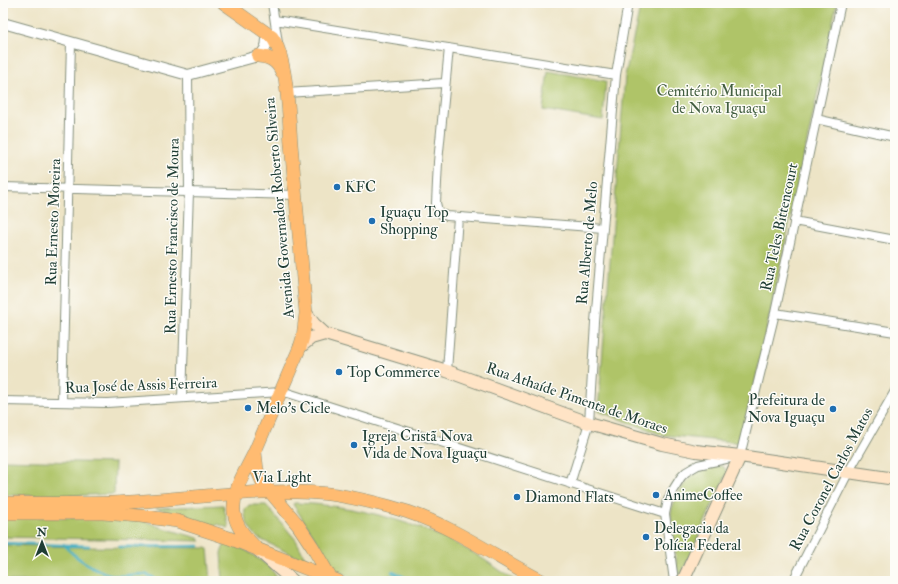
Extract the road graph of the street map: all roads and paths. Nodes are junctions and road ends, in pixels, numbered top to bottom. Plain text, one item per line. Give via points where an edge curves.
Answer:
1 (224, 3) edge
2 (272, 3) edge
3 (628, 3) edge
4 (841, 3) edge
5 (274, 20) junction
6 (3, 23) edge
7 (266, 32) junction
8 (71, 42) junction
9 (279, 48) junction
10 (449, 48) junction
11 (258, 56) junction
12 (188, 75) junction
13 (284, 75) junction
14 (616, 75) junction
15 (444, 83) junction
16 (286, 93) junction
17 (816, 119) junction
18 (895, 137) edge
19 (3, 187) edge
20 (68, 188) junction
21 (189, 192) junction
22 (296, 195) junction
23 (458, 217) junction
24 (794, 221) junction
25 (603, 228) junction
26 (895, 240) edge
27 (306, 313) junction
28 (775, 313) junction
29 (895, 332) edge
30 (325, 334) junction
31 (300, 347) junction
32 (447, 371) junction
33 (895, 391) edge
34 (281, 392) junction
35 (182, 398) junction
36 (3, 401) edge
37 (62, 402) junction
38 (589, 423) junction
39 (255, 452) junction
40 (740, 456) junction
41 (850, 471) junction
42 (895, 479) edge
43 (570, 484) junction
44 (270, 493) junction
45 (235, 494) junction
46 (3, 503) edge
47 (3, 513) edge
48 (665, 514) junction
49 (258, 550) junction
50 (520, 569) junction
51 (334, 579) edge
52 (293, 581) edge
53 (534, 581) edge
54 (542, 581) edge
55 (674, 581) edge
56 (683, 581) edge
57 (793, 581) edge

1 - 7 main road, Avenida Governador Roberto Silveira
2 - 5 street
3 - 14 street, Rua Alberto de Melo
4 - 17 street, Rua Teles Bittencourt
5 - 7 street
5 - 9 street
5 - 10 street
6 - 8 street
7 - 9 main road, Avenida Governador Roberto Silveira
7 - 11 street via 266,47
8 - 12 street
8 - 20 street, Rua Ernesto Moreira
9 - 13 main road, Avenida Governador Roberto Silveira
10 - 14 street
10 - 15 street
11 - 12 street
11 - 13 main road via 274,60
12 - 21 street, Rua Ernesto Francisco de Moura
13 - 16 main road, Avenida Governador Roberto Silveira
14 - 25 street, Rua Alberto de Melo
15 - 16 street
15 - 23 street via 437,167 437,207 441,214
16 - 22 main road, Avenida Governador Roberto Silveira
17 - 18 street
17 - 24 street, Rua Teles Bittencourt
19 - 20 street
20 - 21 street
20 - 37 street, Rua Ernesto Moreira
21 - 22 street
21 - 35 street, Rua Ernesto Francisco de Moura
22 - 27 main road, Avenida Governador Roberto Silveira
23 - 25 street
23 - 32 street
24 - 26 street
24 - 28 street, Rua Teles Bittencourt
25 - 38 street, Rua Alberto de Melo via 594,322
27 - 30 main road, Rua Athaíde Pimenta de Moraes
27 - 31 main road, Avenida Governador Roberto Silveira
28 - 29 street
28 - 40 street, Rua Teles Bittencourt
30 - 31 main road via 311,338
30 - 32 main road, Rua Athaíde Pimenta de Moraes
31 - 34 main road, Avenida Governador Roberto Silveira
32 - 38 main road, Rua Athaíde Pimenta de Moraes
33 - 41 street, Rua Coronel Carlos Matos
34 - 35 street, Rua José de Assis Ferreira
34 - 39 main road, Avenida Governador Roberto Silveira
34 - 43 street, Rua José de Assis Ferreira
35 - 37 street, Rua José de Assis Ferreira via 107,403
36 - 37 street, Rua José de Assis Ferreira
38 - 40 main road, Rua Athaíde Pimenta de Moraes via 674,448
38 - 43 street, Rua Alberto de Melo
39 - 44 main road via 258,473
39 - 45 main road, Avenida Governador Roberto Silveira
40 - 41 main road, Rua Athaíde Pimenta de Moraes
40 - 48 street via 706,462 686,472 671,493
40 - 56 main road
41 - 42 main road, Rua Athaíde Pimenta de Moraes
41 - 57 street, Rua Coronel Carlos Matos
43 - 48 street, Rua José de Assis Ferreira
44 - 45 main road, Via Light
44 - 50 main road, Via Light via 336,495 410,513 469,539
44 - 51 main road via 298,525
45 - 46 main road, Via Light via 129,502
45 - 49 main road, Avenida Governador Roberto Silveira via 236,521 242,533
47 - 49 main road via 98,513 164,519 198,527
48 - 55 street
49 - 51 main road
49 - 52 main road, Avenida Governador Roberto Silveira
50 - 53 main road
50 - 54 main road, Via Light

